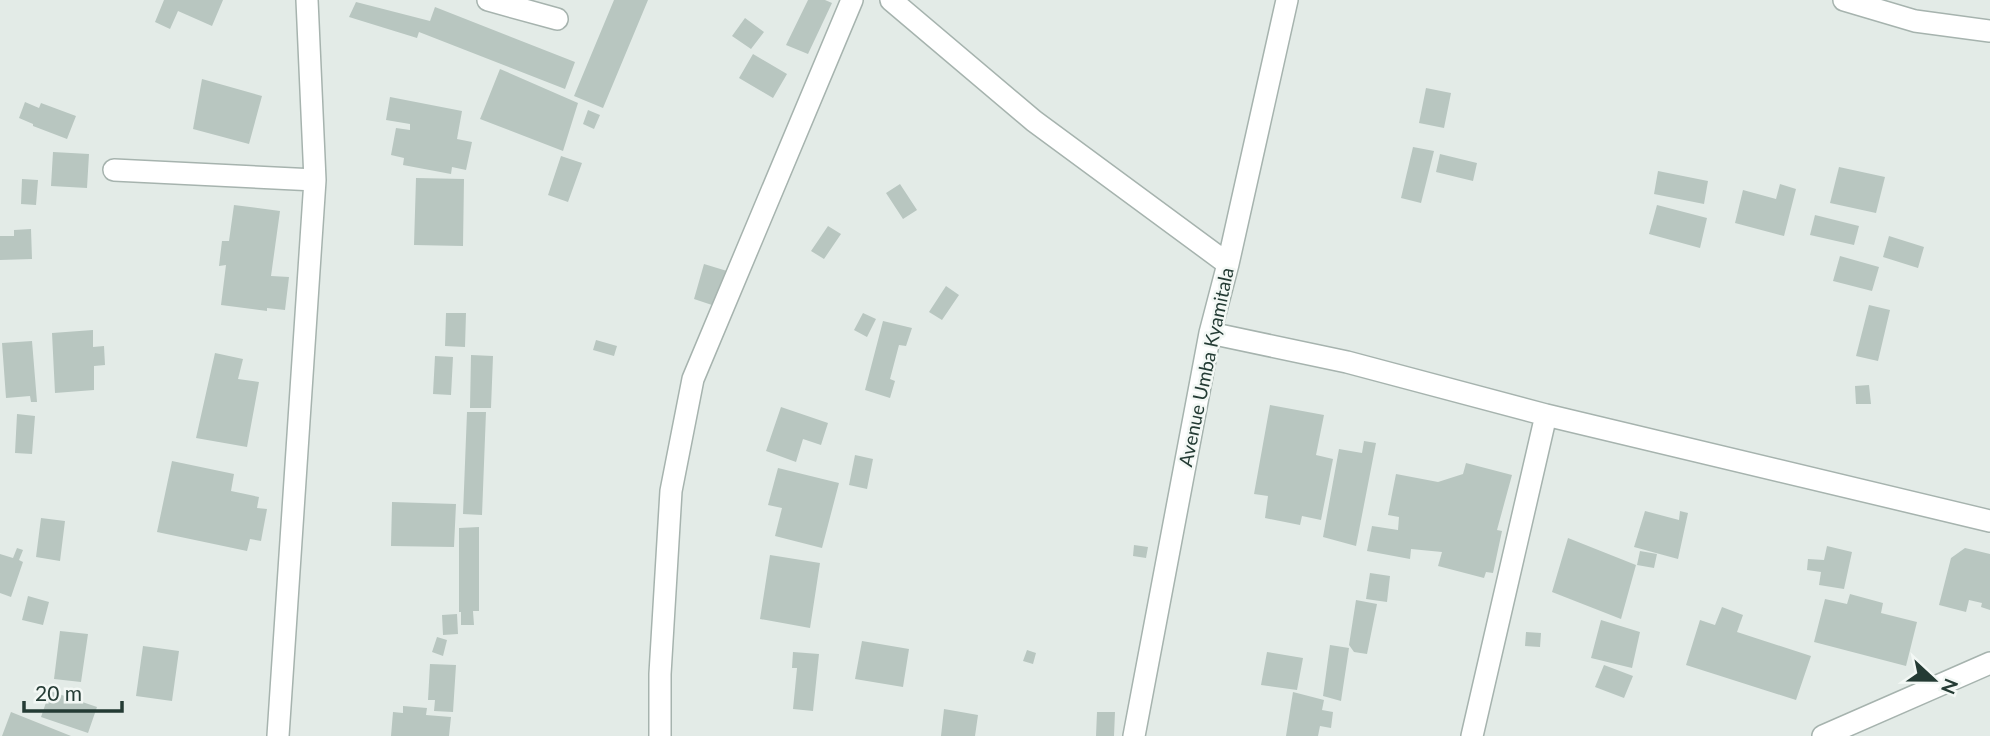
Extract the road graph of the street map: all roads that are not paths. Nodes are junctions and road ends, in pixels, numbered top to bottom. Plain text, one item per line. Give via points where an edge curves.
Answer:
1 (307, 0) edge
2 (488, 0) edge
3 (852, 0) edge
4 (891, 0) edge
5 (1287, 0) edge
6 (1844, 0) edge
7 (557, 19) dead end
8 (1990, 31) edge
9 (114, 170) dead end
10 (315, 180) junction
11 (1228, 264) junction
12 (1210, 333) junction
13 (1546, 415) junction
14 (1990, 521) edge
15 (1990, 663) edge
16 (278, 736) edge
17 (660, 736) edge
18 (1134, 736) edge
19 (1472, 736) edge
20 (1823, 736) edge

1 - 10 street
2 - 7 street
3 - 17 street via 694,379 671,491
4 - 11 street via 1034,121
5 - 11 street, Avenue Umba Kyamitala
6 - 8 street via 1914,21
9 - 10 street
10 - 16 street
11 - 12 street, Avenue Umba Kyamitala
12 - 13 street via 1347,362
12 - 18 street, Avenue Umba Kyamitala
13 - 14 street
13 - 19 street
15 - 20 street

